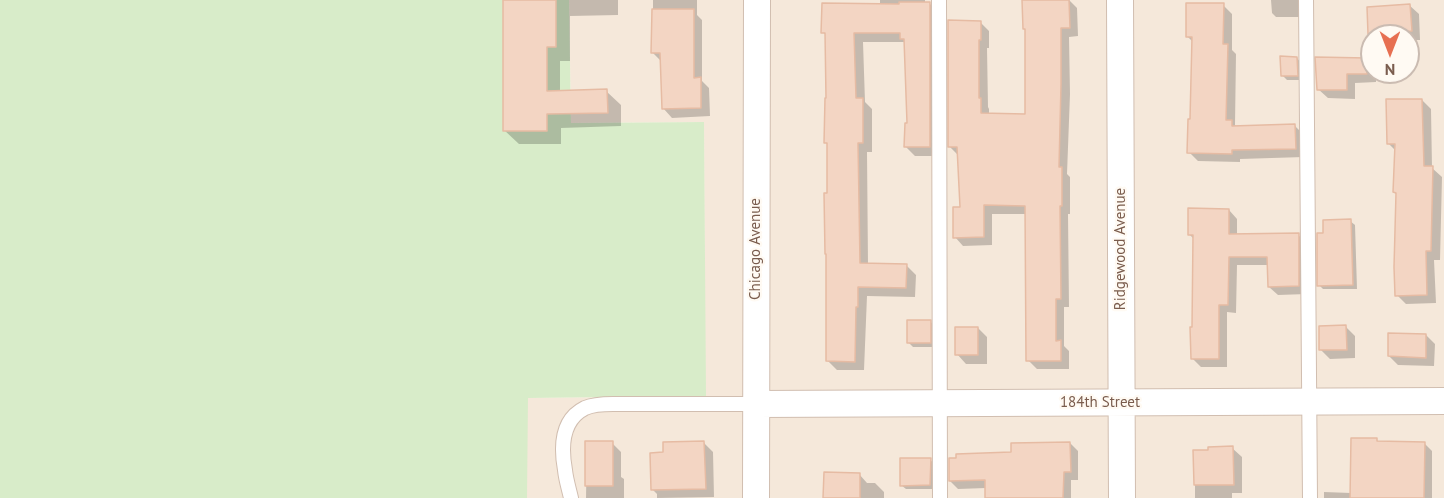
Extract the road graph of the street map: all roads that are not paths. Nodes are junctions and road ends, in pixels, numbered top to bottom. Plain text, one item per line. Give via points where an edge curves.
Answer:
1 (757, 0) edge
2 (939, 0) edge
3 (1120, 0) edge
4 (1306, 0) edge
5 (1444, 401) edge
6 (1122, 402) junction
7 (1310, 402) junction
8 (756, 404) junction
9 (940, 404) junction
10 (571, 498) edge
11 (756, 498) edge
12 (940, 498) edge
13 (1122, 498) edge
14 (1310, 498) edge

1 - 8 street, Chicago Avenue
2 - 9 lane
3 - 6 street, Ridgewood Avenue
4 - 7 lane
5 - 7 street, 184th Street
6 - 7 street, 184th Street
6 - 9 street, 184th Street
6 - 13 street, Ridgewood Avenue
7 - 14 lane
8 - 9 street, 184th Street
8 - 10 lane via 613,404 586,408 566,426 563,446
8 - 11 street, Chicago Avenue
9 - 12 lane

